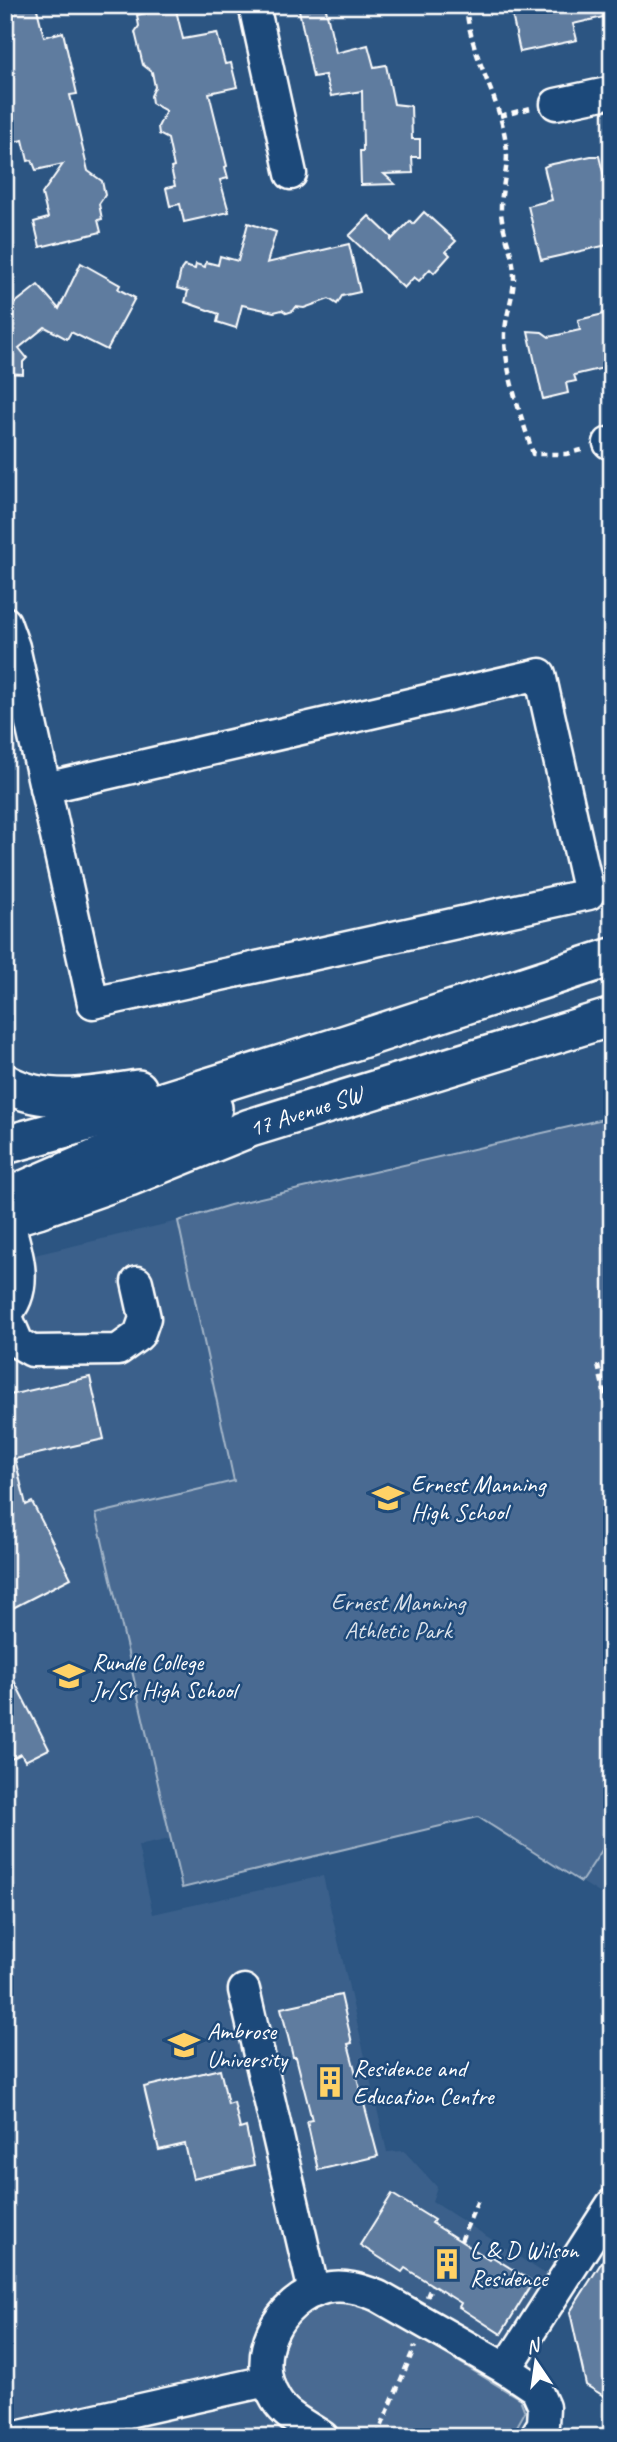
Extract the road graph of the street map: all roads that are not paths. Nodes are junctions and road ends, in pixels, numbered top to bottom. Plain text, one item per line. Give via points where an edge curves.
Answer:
1 (254, 5) edge
2 (612, 92) edge
3 (556, 104) road end
4 (291, 174) dead end
5 (5, 622) edge
6 (45, 788) junction
7 (612, 957) edge
8 (612, 1017) edge
9 (346, 1044) junction
10 (254, 1072) junction
11 (5, 1083) edge
12 (5, 1145) edge
13 (6, 1211) edge
14 (137, 1282) dead end
15 (5, 1315) edge
16 (244, 1990) dead end
17 (612, 2204) edge
18 (314, 2292) junction
19 (506, 2369) junction
20 (267, 2381) junction
21 (16, 2437) edge
22 (323, 2437) edge
23 (535, 2437) edge

1 - 4 street
2 - 3 street
5 - 6 street
6 - 6 street via 93,1003 589,894 540,674
7 - 9 main road, 17 Avenue SW
8 - 13 main road, 17 Avenue SW via 250,1128 129,1177
9 - 10 main road, 17 Avenue SW
9 - 13 main road
10 - 11 main road via 80,1098 29,1093
10 - 12 main road, 17 Avenue SW
13 - 15 street via 20,1280 14,1306
14 - 15 street via 145,1318 139,1335 118,1350 32,1351 18,1343
16 - 18 street
17 - 19 street
18 - 19 street via 340,2286 366,2291
18 - 20 street via 290,2308 273,2330 265,2355
19 - 23 street via 536,2389 544,2407 543,2424
20 - 21 street
20 - 22 street via 284,2411

